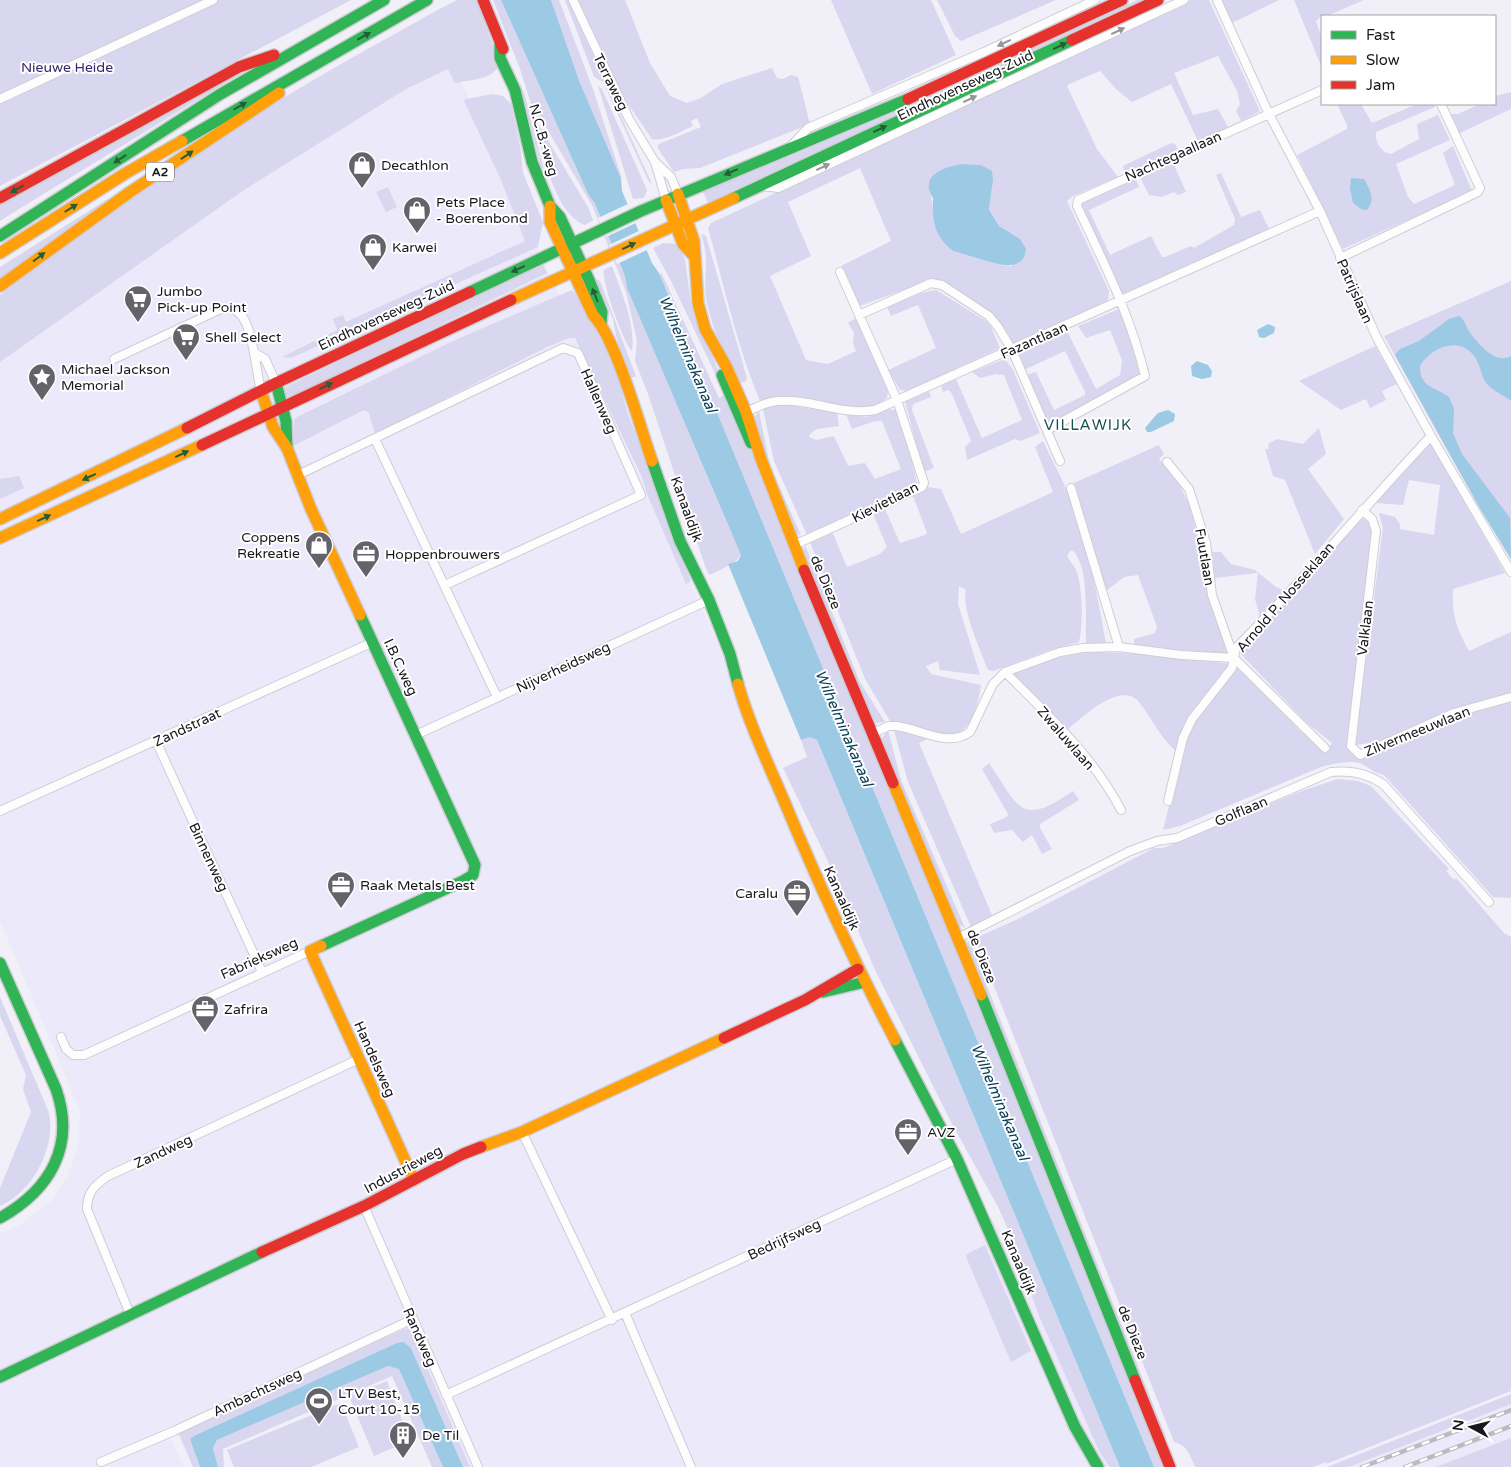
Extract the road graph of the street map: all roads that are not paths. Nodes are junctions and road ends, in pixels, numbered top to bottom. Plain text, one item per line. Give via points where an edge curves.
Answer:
1 (213, 0) edge
2 (384, 0) edge
3 (427, 0) edge
4 (483, 0) edge
5 (573, 0) edge
6 (1096, 0) edge
7 (1122, 0) edge
8 (1158, 0) edge
9 (1184, 0) edge
10 (1217, 0) edge
11 (310, 41) junction
12 (322, 60) junction
13 (1321, 90) edge
14 (0, 99) edge
15 (1441, 105) edge
16 (1269, 114) junction
17 (790, 148) junction
18 (655, 162) junction
19 (756, 186) junction
20 (678, 194) junction
21 (0, 198) edge
22 (666, 200) junction
23 (1320, 211) junction
24 (687, 219) junction
25 (674, 225) junction
26 (0, 236) edge
27 (567, 246) junction
28 (0, 253) edge
29 (693, 255) junction
30 (1340, 258) junction
31 (578, 270) junction
32 (840, 272) dead end
33 (0, 286) edge
34 (1121, 301) junction
35 (859, 315) junction
36 (1012, 350) junction
37 (255, 353) junction
38 (114, 359) dead end
39 (276, 383) junction
40 (261, 390) junction
41 (897, 400) junction
42 (282, 408) junction
43 (268, 414) junction
44 (742, 414) junction
45 (1047, 430) junction
46 (1431, 436) junction
47 (375, 439) junction
48 (287, 448) junction
49 (1060, 461) dead end
50 (1167, 462) dead end
51 (298, 475) junction
52 (1072, 488) dead end
53 (1362, 510) junction
54 (0, 519) edge
55 (0, 538) edge
56 (794, 545) junction
57 (1511, 572) edge
58 (445, 585) junction
59 (709, 600) junction
60 (373, 642) junction
61 (1119, 647) junction
62 (1234, 658) junction
63 (1005, 672) junction
64 (497, 697) junction
65 (1511, 697) edge
66 (872, 733) junction
67 (416, 735) junction
68 (156, 741) junction
69 (1325, 748) dead end
70 (1353, 750) joint
71 (1168, 802) dead end
72 (1121, 810) dead end
73 (0, 811) edge
74 (475, 872) joint
75 (1489, 902) dead end
76 (958, 938) junction
77 (310, 951) junction
78 (0, 963) edge
79 (858, 969) junction
80 (262, 972) junction
81 (865, 982) junction
82 (821, 992) junction
83 (61, 1037) dead end
84 (359, 1059) junction
85 (522, 1132) junction
86 (957, 1159) junction
87 (414, 1180) junction
88 (364, 1206) junction
89 (0, 1218) edge
90 (625, 1313) junction
91 (130, 1314) junction
92 (412, 1319) junction
93 (612, 1320) junction
94 (0, 1377) edge
95 (446, 1394) junction
96 (101, 1462) dead end
97 (478, 1467) edge
98 (691, 1467) edge
99 (1098, 1467) edge
100 (1170, 1467) edge

1 - 14 street
2 - 11 main road, A2
12 -> 3 main road, A2
4 - 27 main road, N.C.B.-weg via 500,43 500,58 505,72 512,81 532,162 550,206 560,217
5 - 18 street, Terraweg via 617,96
6 -> 17 street, Eindhovenseweg-Zuid via 808,128
7 - 17 main road, Eindhovenseweg-Zuid via 919,94
19 -> 8 main road, Eindhovenseweg-Zuid
19 -> 9 street, Eindhovenseweg-Zuid via 778,188
10 - 16 street, Patrijslaan
11 -> 21 main road, A2 via 239,67
11 -> 26 main road, A2 via 219,95
28 -> 12 main road, A2 via 126,173
33 -> 12 main road, A2 via 130,192 269,101
13 - 16 street, Nachtegaallaan
15 - 30 street via 1480,188 1478,192
16 - 23 street, Patrijslaan
16 - 34 street, Nachtegaallaan via 1078,200 1077,206
17 -> 20 main road, Eindhovenseweg-Zuid
18 - 20 street, Terraweg via 672,177
18 - 22 street, Terraweg
19 - 24 main road, Eindhovenseweg-Zuid
20 - 22 main road, Eindhovenseweg-Zuid
20 - 24 main road, de Dieze
22 - 25 main road, de Dieze
22 - 27 main road, Eindhovenseweg-Zuid
23 - 30 street, Patrijslaan
23 - 34 street, Fazantlaan
24 - 25 main road, Eindhovenseweg-Zuid
24 - 29 main road, de Dieze via 694,241
25 - 29 main road, de Dieze via 683,244
31 -> 25 main road, Eindhovenseweg-Zuid
27 - 31 main road, Kanaaldijk
27 -> 39 main road, Eindhovenseweg-Zuid
29 - 44 main road, de Dieze via 698,303 705,329 717,351 720,370
30 - 46 street, Patrijslaan via 1377,338
42 -> 31 main road, Eindhovenseweg-Zuid
31 - 59 main road, Kanaaldijk via 593,315 601,323 640,423 680,541
32 - 35 street
34 - 36 street, Fazantlaan
34 - 45 street via 1145,376
35 - 36 street via 932,282 942,285 989,316
35 - 41 street
36 - 41 street, Fazantlaan
36 - 45 street
37 - 38 street via 244,319 237,311 228,308
37 - 39 street via 265,359
37 - 40 street
39 - 40 main road, Eindhovenseweg-Zuid
39 - 42 main road, I.B.C.weg
40 - 43 main road, I.B.C.weg
40 -> 54 main road, Eindhovenseweg-Zuid
41 - 44 street, Fazantlaan via 864,412 783,401 766,403
41 - 56 street, Kievietlaan via 924,482 922,487
42 - 43 main road, Eindhovenseweg-Zuid
42 - 48 main road, I.B.C.weg
43 - 48 main road, I.B.C.weg
55 -> 43 main road, Eindhovenseweg-Zuid
44 - 56 main road, de Dieze via 748,438 761,459
45 - 49 street
46 - 53 street, Arnold P. Nosseklaan
46 - 57 street, Patrijslaan
47 - 51 street
47 - 58 street
47 - 58 street, Hallenweg via 563,348 578,353 641,495
48 - 51 main road, I.B.C.weg
50 - 62 street, Fuutlaan via 1189,489 1206,543 1212,595
51 - 60 main road, I.B.C.weg
52 - 61 street
53 - 62 street, Arnold P. Nosseklaan via 1282,602 1236,648
53 - 70 street, Valklaan via 1372,519 1376,531
56 - 66 main road, de Dieze
58 - 64 street
59 - 64 street, Nijverheidsweg
59 - 79 main road, Kanaaldijk via 730,654 746,711
60 - 67 main road, I.B.C.weg
60 - 68 street, Zandstraat
61 - 62 street, Arnold P. Nosseklaan
61 - 63 street, Arnold P. Nosseklaan via 1060,652
62 - 69 street
62 - 71 street via 1232,668 1192,720 1183,738
63 - 66 street via 993,684 970,732 964,737 947,739 896,726
63 - 72 street, Zwaluwlaan via 1082,753
64 - 67 street, Nijverheidsweg
65 - 70 street, Zilvermeeuwlaan via 1454,713 1360,755
66 - 76 main road, de Dieze
67 - 74 main road, I.B.C.weg via 473,860
68 - 73 street, Zandstraat
68 - 80 street, Binnenweg
74 - 77 main road, Fabrieksweg via 463,881
75 - 76 street, Golflaan via 1383,784 1367,775 1340,771 1177,838 1130,851
76 - 100 main road, de Dieze
77 - 80 street, Fabrieksweg
77 - 84 main road, Handelsweg
78 - 89 main road via 60,1102 63,1127 56,1161 40,1190
79 - 81 main road, Kanaaldijk
79 - 82 main road, Industrieweg
80 - 83 street, Fabrieksweg via 84,1055 73,1055
81 - 82 main road, Industrieweg
81 - 86 main road, Kanaaldijk
82 - 85 main road, Industrieweg
84 - 87 main road, Handelsweg
84 - 91 street, Zandweg via 94,1185 87,1198 87,1209
85 - 87 main road, Industrieweg via 471,1151
85 - 93 street
86 - 90 street, Bedrijfsweg
86 - 99 main road, Kanaaldijk via 1075,1427
87 - 88 main road, Industrieweg
88 - 91 main road, Industrieweg
88 - 92 street, Randweg
90 - 93 street, Bedrijfsweg
90 - 98 street
91 - 94 main road, Industrieweg
92 - 95 street, Randweg
92 - 96 street, Ambachtsweg
93 - 95 street, Bedrijfsweg
95 - 97 street, Randweg

